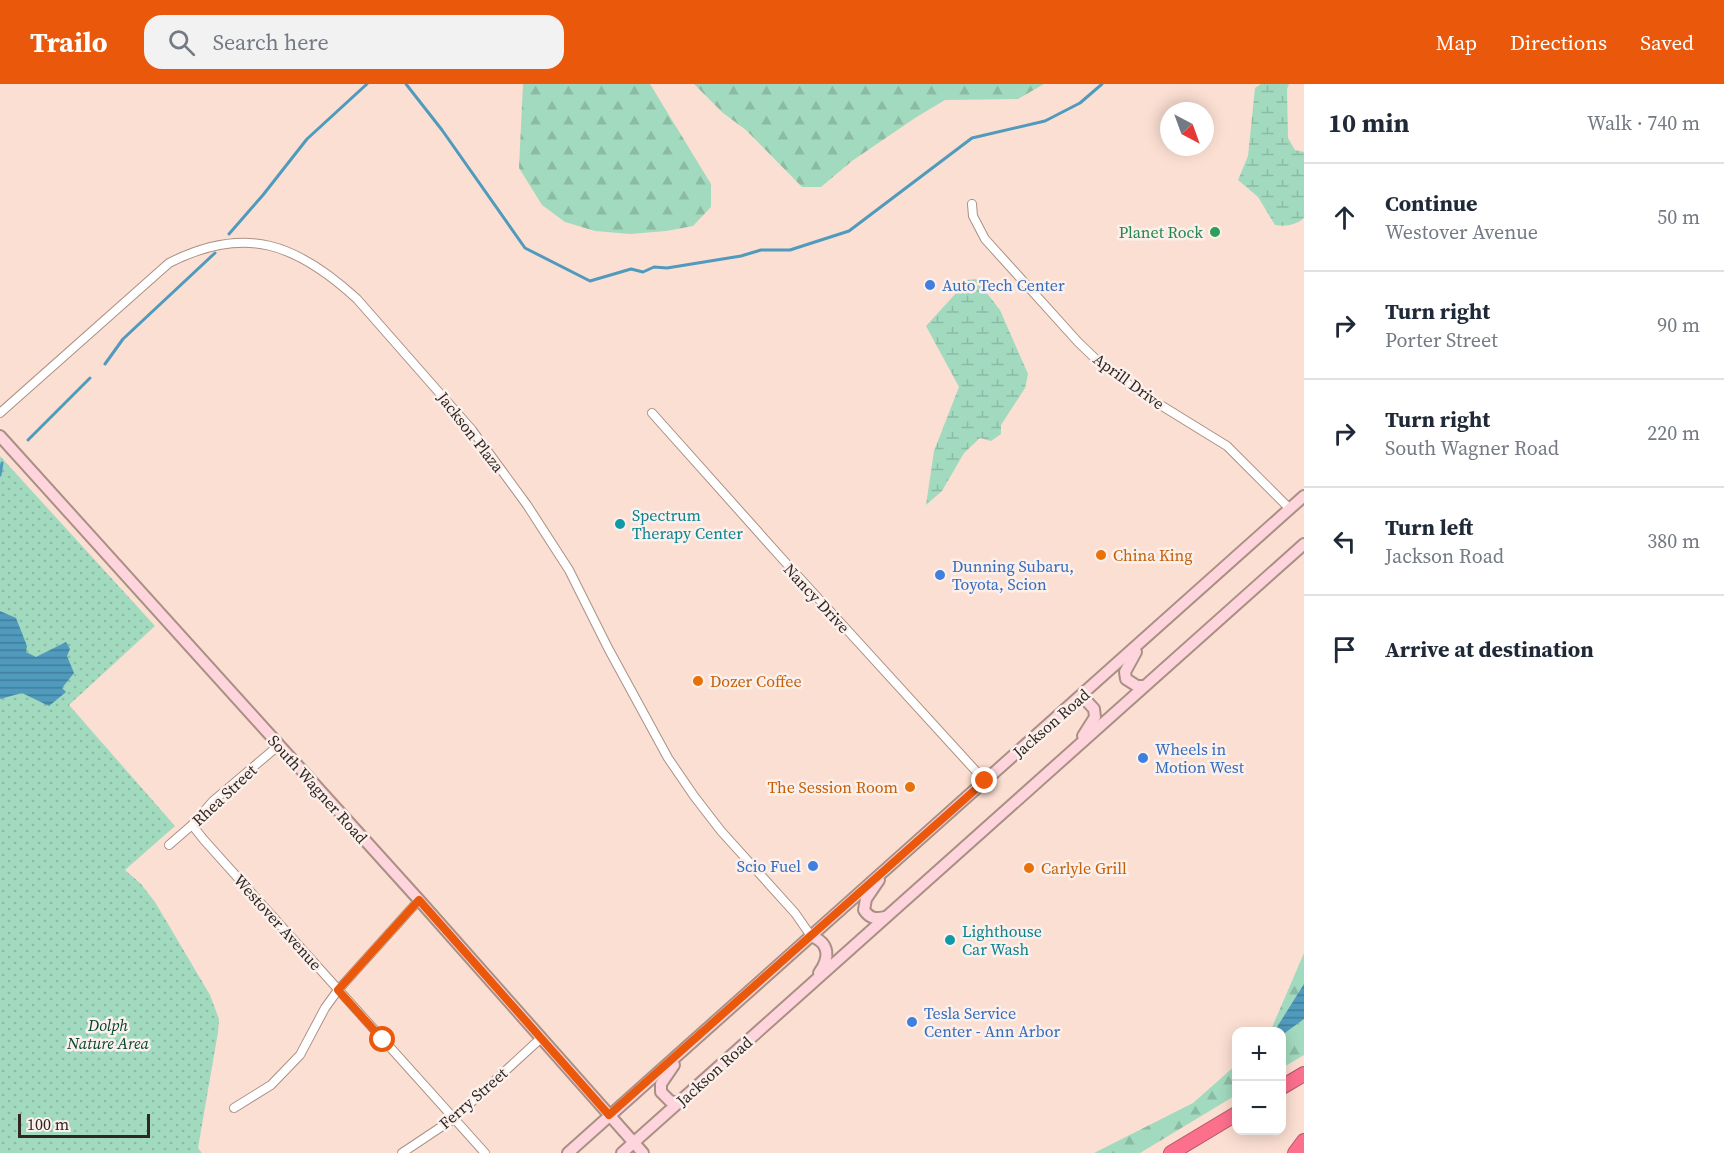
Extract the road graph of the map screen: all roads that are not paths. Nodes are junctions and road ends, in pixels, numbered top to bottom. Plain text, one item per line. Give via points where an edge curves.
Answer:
1 (972, 204) dead end
2 (0, 413) edge
3 (652, 413) dead end
4 (0, 436) edge
5 (1304, 496) edge
6 (1290, 508) junction
7 (1304, 544) edge
8 (1147, 638) junction
9 (1144, 686) junction
10 (1082, 696) junction
11 (278, 746) junction
12 (1075, 748) junction
13 (985, 781) junction
14 (192, 825) junction
15 (170, 845) dead end
16 (890, 865) junction
17 (419, 900) junction
18 (887, 916) junction
19 (812, 936) junction
20 (338, 990) junction
21 (803, 991) junction
22 (540, 1039) junction
23 (693, 1041) junction
24 (1304, 1074) edge
25 (1286, 1085) edge
26 (679, 1103) junction
27 (234, 1107) dead end
28 (609, 1115) junction
29 (1232, 1116) edge
30 (453, 1119) junction
31 (1304, 1141) edge
32 (634, 1142) junction
33 (402, 1153) edge
34 (485, 1153) edge
35 (568, 1153) edge
36 (622, 1153) edge
37 (644, 1153) edge
38 (1171, 1153) edge
39 (1295, 1153) edge

1 - 6 street, Aprill Drive via 972,216 985,239 1104,367 1227,446
2 - 19 street, Jackson Plaza via 169,263 193,251 218,244 256,242 315,266 357,299 472,430 554,545 660,743 694,796
3 - 13 street, Nancy Drive
4 - 11 main road, South Wagner Road
5 - 6 main road, Jackson Road
6 - 8 main road, Jackson Road
7 - 9 main road, Jackson Road
8 - 9 main road via 1125,672 1131,684
8 - 10 main road, Jackson Road
9 - 12 main road, Jackson Road
10 - 12 main road via 1094,709 1095,717
10 - 13 main road, Jackson Road
11 - 14 street, Rhea Street via 213,801
11 - 17 main road, South Wagner Road
12 - 18 main road, Jackson Road
13 - 16 main road, Jackson Road
14 - 15 street, Rhea Street
14 - 20 street, Westover Avenue
16 - 18 main road via 864,905 869,916
16 - 19 main road, Jackson Road
17 - 20 street
17 - 22 main road, South Wagner Road
18 - 21 main road, Jackson Road
19 - 21 main road via 823,942 827,958
19 - 23 main road, Jackson Road
20 - 27 street via 300,1055 271,1085
20 - 30 street, Westover Avenue
21 - 26 main road, Jackson Road
22 - 28 main road, South Wagner Road
22 - 30 street, Ferry Street
23 - 26 main road via 661,1084 664,1097
23 - 28 main road, Jackson Road
24 - 25 highway
26 - 32 main road, Jackson Road
28 - 32 main road, South Wagner Road
28 - 35 main road, Jackson Road
29 - 38 highway
30 - 33 street, Ferry Street
30 - 34 street, Westover Avenue
31 - 39 highway
32 - 36 main road, Jackson Road
32 - 37 main road, South Wagner Road

